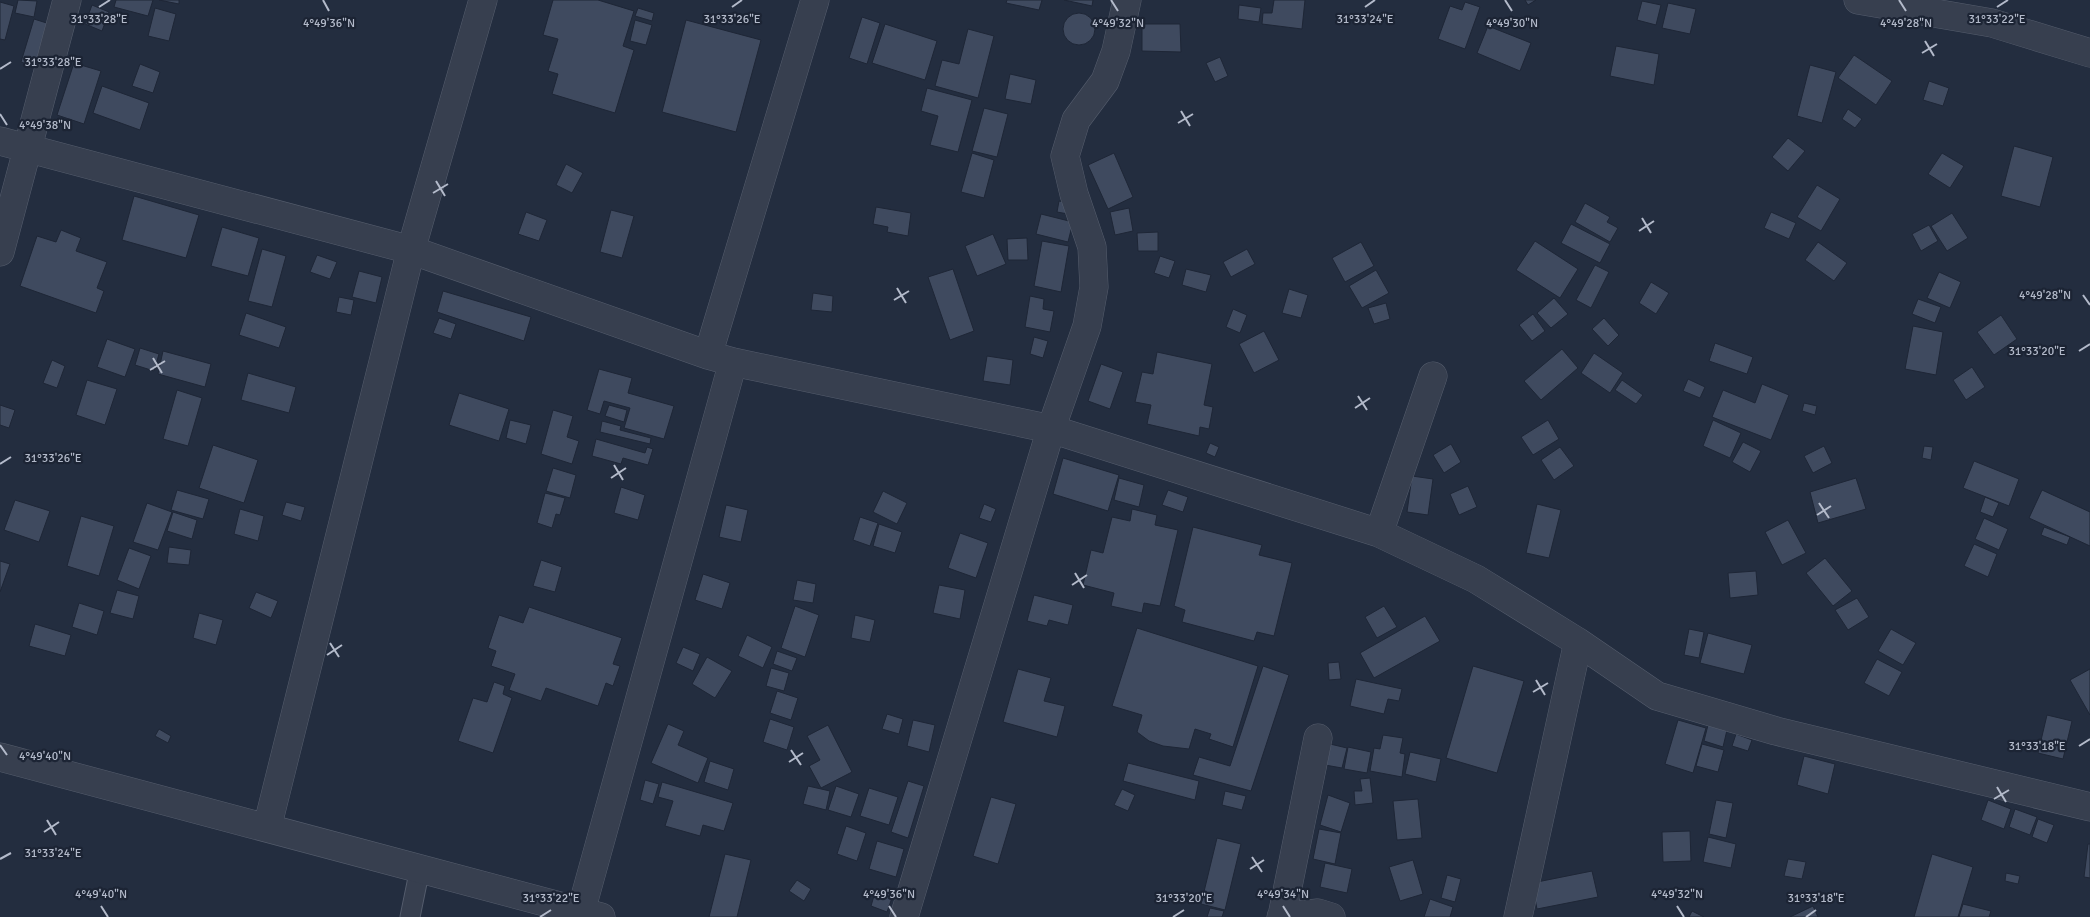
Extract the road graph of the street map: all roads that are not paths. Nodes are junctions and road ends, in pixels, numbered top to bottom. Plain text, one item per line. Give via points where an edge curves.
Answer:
1 (67, 0) edge
2 (482, 0) edge
3 (815, 0) edge
4 (1127, 0) edge
5 (1858, 0) edge
6 (2090, 53) edge
7 (0, 141) edge
8 (28, 148) junction
9 (411, 250) junction
10 (0, 252) edge
11 (721, 359) junction
12 (1433, 376) dead end
13 (1051, 429) junction
14 (1379, 533) junction
15 (1578, 642) junction
16 (1318, 738) dead end
17 (0, 757) edge
18 (2090, 807) edge
19 (267, 828) junction
20 (420, 868) junction
21 (591, 914) edge
22 (410, 917) edge
23 (904, 917) edge
24 (1281, 917) edge
25 (1331, 917) edge
26 (1518, 917) edge

1 - 8 street
2 - 9 street
3 - 11 street
4 - 13 street via 1116,51 1105,81 1076,120 1065,156 1092,247 1094,287 1087,326
5 - 6 street via 1992,23
7 - 8 street
8 - 9 street
8 - 10 street
9 - 11 street
9 - 19 street
11 - 13 street
11 - 21 street
12 - 14 street
13 - 14 street
13 - 23 street
14 - 15 street via 1476,579
15 - 18 street via 1657,696 1776,731
15 - 26 street
16 - 24 street
17 - 19 street
19 - 20 street
20 - 21 street
20 - 22 lane
24 - 25 street via 1318,913

